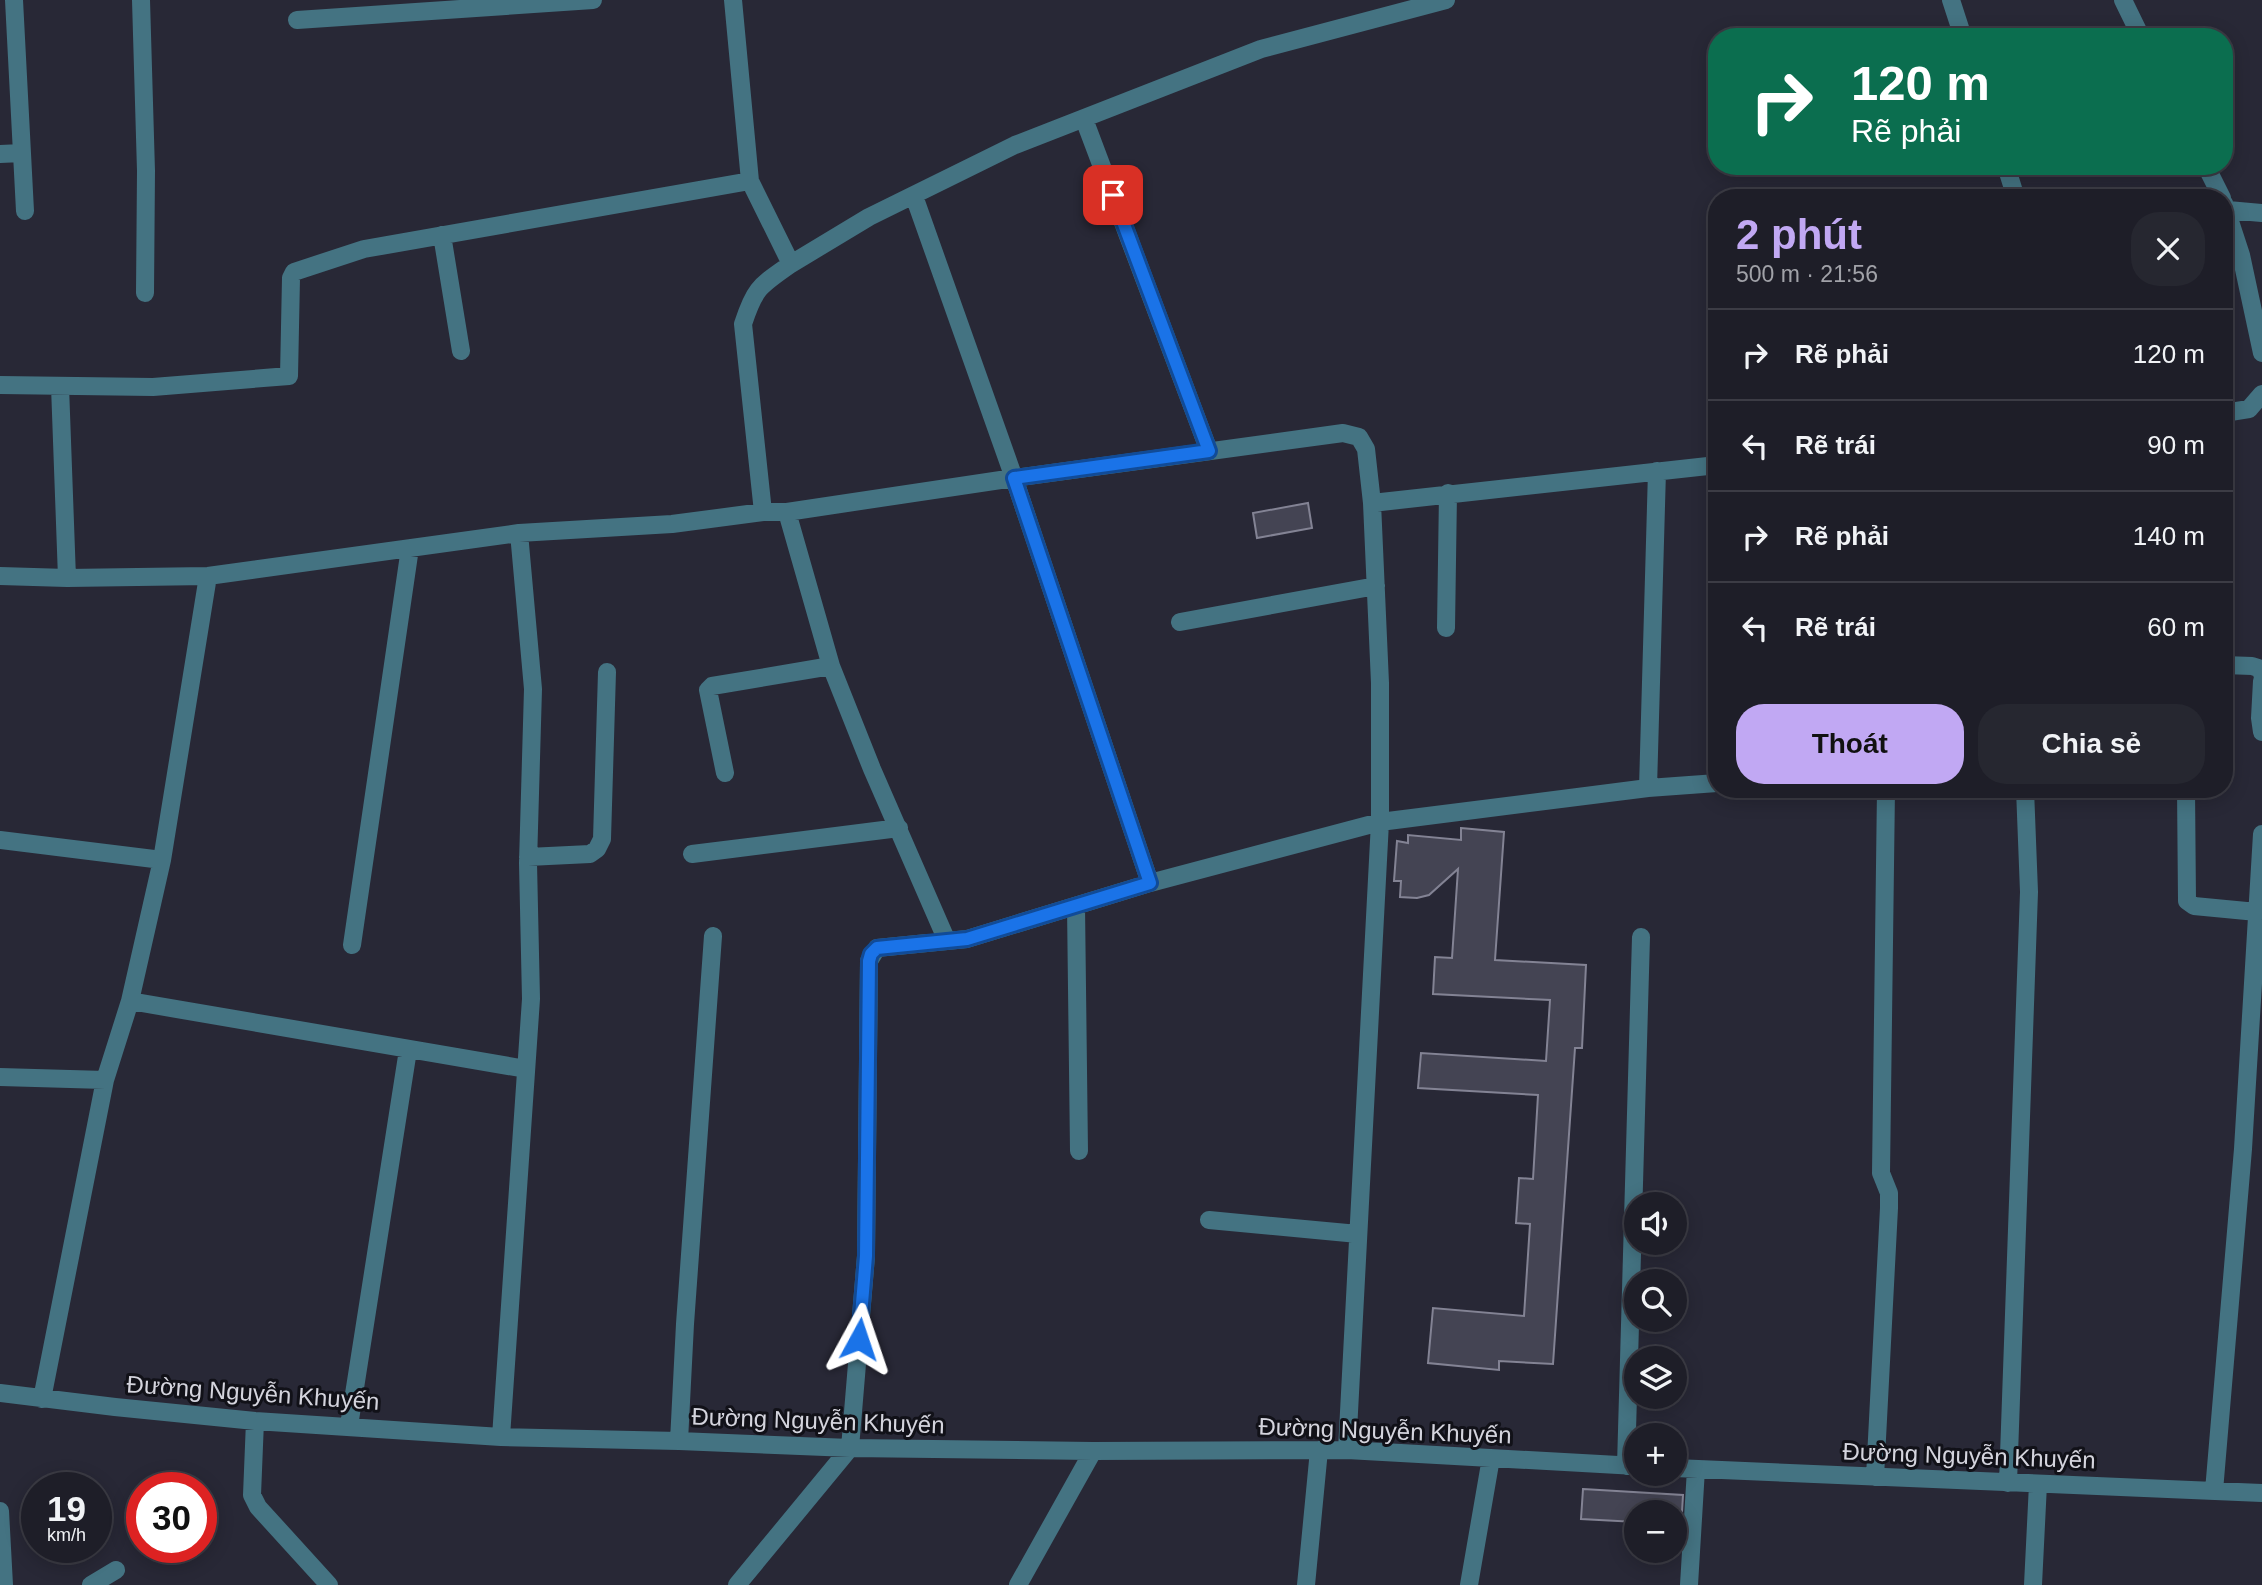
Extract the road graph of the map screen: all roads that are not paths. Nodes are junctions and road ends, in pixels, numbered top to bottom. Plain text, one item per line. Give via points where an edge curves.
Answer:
1 (15, 0) edge
2 (141, 0) edge
3 (593, 0) edge
4 (733, 0) edge
5 (1446, 0) edge
6 (1951, 0) edge
7 (2123, 0) edge
8 (297, 20) dead end
9 (1960, 28) edge
10 (2137, 28) edge
11 (1084, 119) junction
12 (22, 153) junction
13 (0, 154) edge
14 (750, 181) junction
15 (914, 195) junction
16 (2233, 206) edge
17 (25, 211) dead end
18 (2262, 213) edge
19 (2233, 231) edge
20 (442, 235) junction
21 (791, 264) junction
22 (145, 293) dead end
23 (461, 351) dead end
24 (2262, 354) edge
25 (0, 385) edge
26 (60, 386) junction
27 (2262, 394) edge
28 (2233, 412) edge
29 (1209, 451) junction
30 (1708, 466) edge
31 (1657, 471) junction
32 (1014, 478) junction
33 (1448, 493) junction
34 (1372, 503) junction
35 (787, 512) junction
36 (763, 513) junction
37 (519, 533) junction
38 (410, 548) junction
39 (0, 576) edge
40 (208, 576) junction
41 (67, 578) junction
42 (1376, 586) junction
43 (1180, 622) dead end
44 (1446, 628) dead end
45 (2233, 665) edge
46 (831, 666) junction
47 (607, 671) dead end
48 (2262, 674) edge
49 (2262, 681) edge
50 (2262, 732) edge
51 (725, 773) dead end
52 (1708, 784) edge
53 (1648, 788) junction
54 (1886, 798) edge
55 (2025, 798) edge
56 (2186, 798) edge
57 (1381, 822) junction
58 (899, 828) junction
59 (2262, 834) edge
60 (0, 840) edge
61 (692, 855) dead end
62 (528, 857) junction
63 (163, 860) junction
64 (1150, 883) junction
65 (1076, 906) junction
66 (2258, 912) junction
67 (713, 936) dead end
68 (1641, 937) dead end
69 (947, 941) junction
70 (352, 945) dead end
71 (130, 1001) junction
72 (408, 1050) junction
73 (526, 1069) junction
74 (0, 1077) edge
75 (105, 1080) junction
76 (1079, 1151) dead end
77 (1209, 1220) dead end
78 (1358, 1234) junction
79 (0, 1393) edge
80 (42, 1399) junction
81 (256, 1421) junction
82 (1632, 1423) edge
83 (349, 1426) junction
84 (501, 1437) junction
85 (679, 1441) junction
86 (850, 1448) junction
87 (1319, 1450) junction
88 (1347, 1450) junction
89 (1093, 1451) junction
90 (1491, 1458) junction
91 (1624, 1466) edge
92 (1687, 1469) edge
93 (1696, 1469) junction
94 (1875, 1477) junction
95 (2008, 1483) junction
96 (2038, 1484) junction
97 (2214, 1491) junction
98 (2262, 1493) edge
99 (0, 1511) edge
100 (116, 1570) dead end
101 (4, 1585) edge
102 (91, 1585) edge
103 (329, 1585) edge
104 (737, 1585) edge
105 (1018, 1585) edge
106 (1306, 1585) edge
107 (1469, 1585) edge
108 (1689, 1585) edge
109 (2033, 1585) edge

1 - 12 street
2 - 22 street
3 - 8 street
4 - 14 street
5 - 11 street via 1261,49
6 - 9 street
7 - 10 street
11 - 15 street via 1016,145
11 - 29 street
12 - 13 street
12 - 17 street
14 - 20 street
14 - 21 street
15 - 21 street
15 - 32 street
16 - 18 street
19 - 24 street
20 - 23 street
20 - 26 street via 364,249 294,272 290,278 289,376 153,387
21 - 36 street via 763,284 752,298 743,324
25 - 26 street
26 - 41 street
27 - 28 street via 2249,409
29 - 32 street
29 - 34 street via 1343,433 1359,437 1366,449
30 - 31 street
31 - 33 street
31 - 53 street
32 - 35 street
32 - 64 street
33 - 34 street
33 - 44 street
34 - 42 street
35 - 36 street
35 - 46 street
36 - 37 street via 672,524
37 - 38 street
37 - 62 street via 533,689
38 - 40 street
38 - 70 street
39 - 41 street
40 - 41 street
40 - 63 street
42 - 43 street
42 - 57 street
45 - 48 street via 2252,666
46 - 51 street via 708,690
46 - 58 street
47 - 62 street via 602,839 590,854
49 - 50 street
52 - 53 street
53 - 57 street
54 - 94 street via 1881,1173 1889,1208
55 - 95 street via 2029,892
56 - 66 street via 2186,901 2194,906
57 - 64 street
57 - 78 street
58 - 61 street
58 - 69 street
59 - 66 street
60 - 63 street
62 - 73 street via 531,999
63 - 71 street
64 - 65 street
65 - 69 street
65 - 76 street
66 - 97 street
67 - 85 street
68 - 82 street
69 - 86 street via 877,948 869,961 866,1256
71 - 72 street
71 - 75 street
72 - 73 street
72 - 83 street
73 - 84 street
74 - 75 street
75 - 80 street
77 - 78 street
78 - 88 street
79 - 80 street, Đường Nguyễn Khuyến
80 - 81 street, Đường Nguyễn Khuyến
81 - 83 street, Đường Nguyễn Khuyến
81 - 103 street via 252,1496
83 - 84 street, Đường Nguyễn Khuyến
84 - 85 street, Đường Nguyễn Khuyến
85 - 86 street, Đường Nguyễn Khuyến
86 - 89 street, Đường Nguyễn Khuyến
86 - 104 street
87 - 88 street, Đường Nguyễn Khuyến
87 - 89 street, Đường Nguyễn Khuyến
87 - 106 street
88 - 90 street, Đường Nguyễn Khuyến
89 - 105 street
90 - 91 street, Đường Nguyễn Khuyến
90 - 107 street
92 - 93 street, Đường Nguyễn Khuyến
93 - 94 street, Đường Nguyễn Khuyến
93 - 108 street
94 - 95 street, Đường Nguyễn Khuyến
95 - 96 street, Đường Nguyễn Khuyến
96 - 97 street, Đường Nguyễn Khuyến
96 - 109 street
97 - 98 street, Đường Nguyễn Khuyến
99 - 101 street
100 - 102 street

